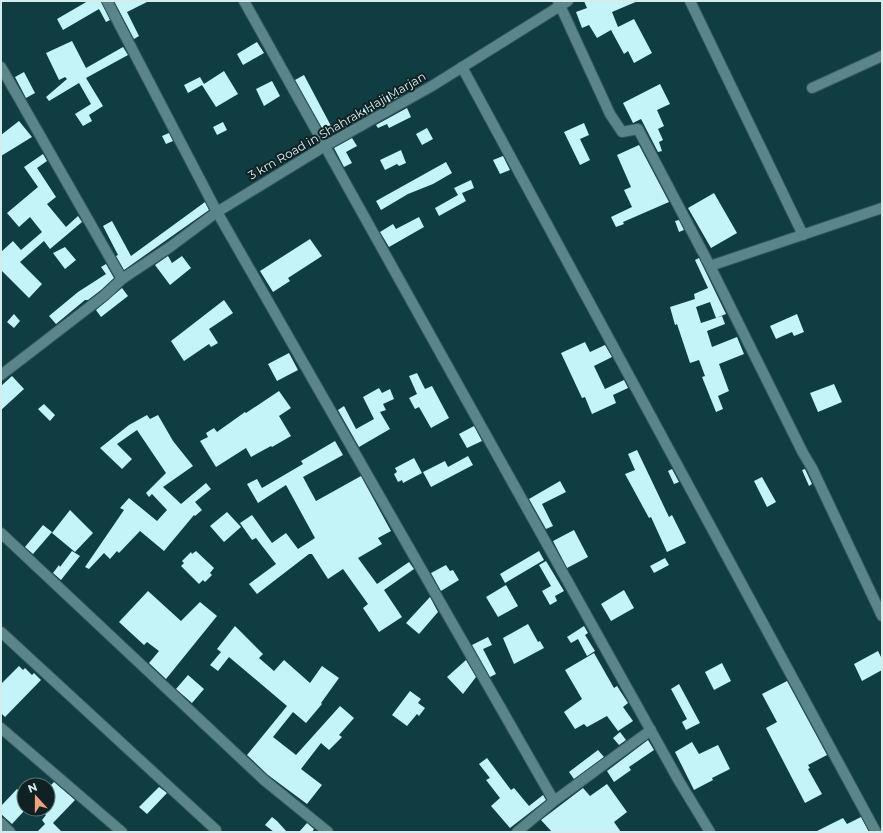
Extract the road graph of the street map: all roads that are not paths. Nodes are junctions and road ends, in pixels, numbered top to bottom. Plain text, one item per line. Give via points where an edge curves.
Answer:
1 (107, 1) edge
2 (244, 1) edge
3 (690, 1) edge
4 (562, 2) edge
5 (882, 56) edge
6 (1, 67) edge
7 (462, 67) junction
8 (812, 88) dead end
9 (325, 146) junction
10 (882, 208) edge
11 (217, 212) junction
12 (803, 235) junction
13 (710, 266) junction
14 (122, 279) junction
15 (1, 375) edge
16 (1, 533) edge
17 (882, 616) edge
18 (1, 632) edge
19 (1, 728) edge
20 (651, 730) junction
21 (554, 801) junction
22 (1, 823) edge
23 (216, 830) dead end
24 (10, 832) edge
25 (122, 832) edge
26 (328, 832) edge
27 (517, 832) edge
28 (710, 832) edge
29 (876, 832) edge

1 - 11 street
2 - 9 street
3 - 12 street
4 - 7 street, 3 km Road in Shahrak Haji Marjan
4 - 13 street via 610,114 622,132 635,128 639,130
5 - 8 street
6 - 14 street
7 - 9 street, 3 km Road in Shahrak Haji Marjan
7 - 29 street
9 - 11 street, 3 km Road in Shahrak Haji Marjan
9 - 20 street
10 - 12 street
11 - 14 street, 3 km Road in Shahrak Haji Marjan
11 - 21 street
12 - 13 street
13 - 17 street via 754,358 812,468
14 - 15 street, 3 km Road in Shahrak Haji Marjan
16 - 26 street via 264,780
18 - 23 street
19 - 25 street
20 - 21 street
20 - 28 street
21 - 27 street
22 - 24 street

